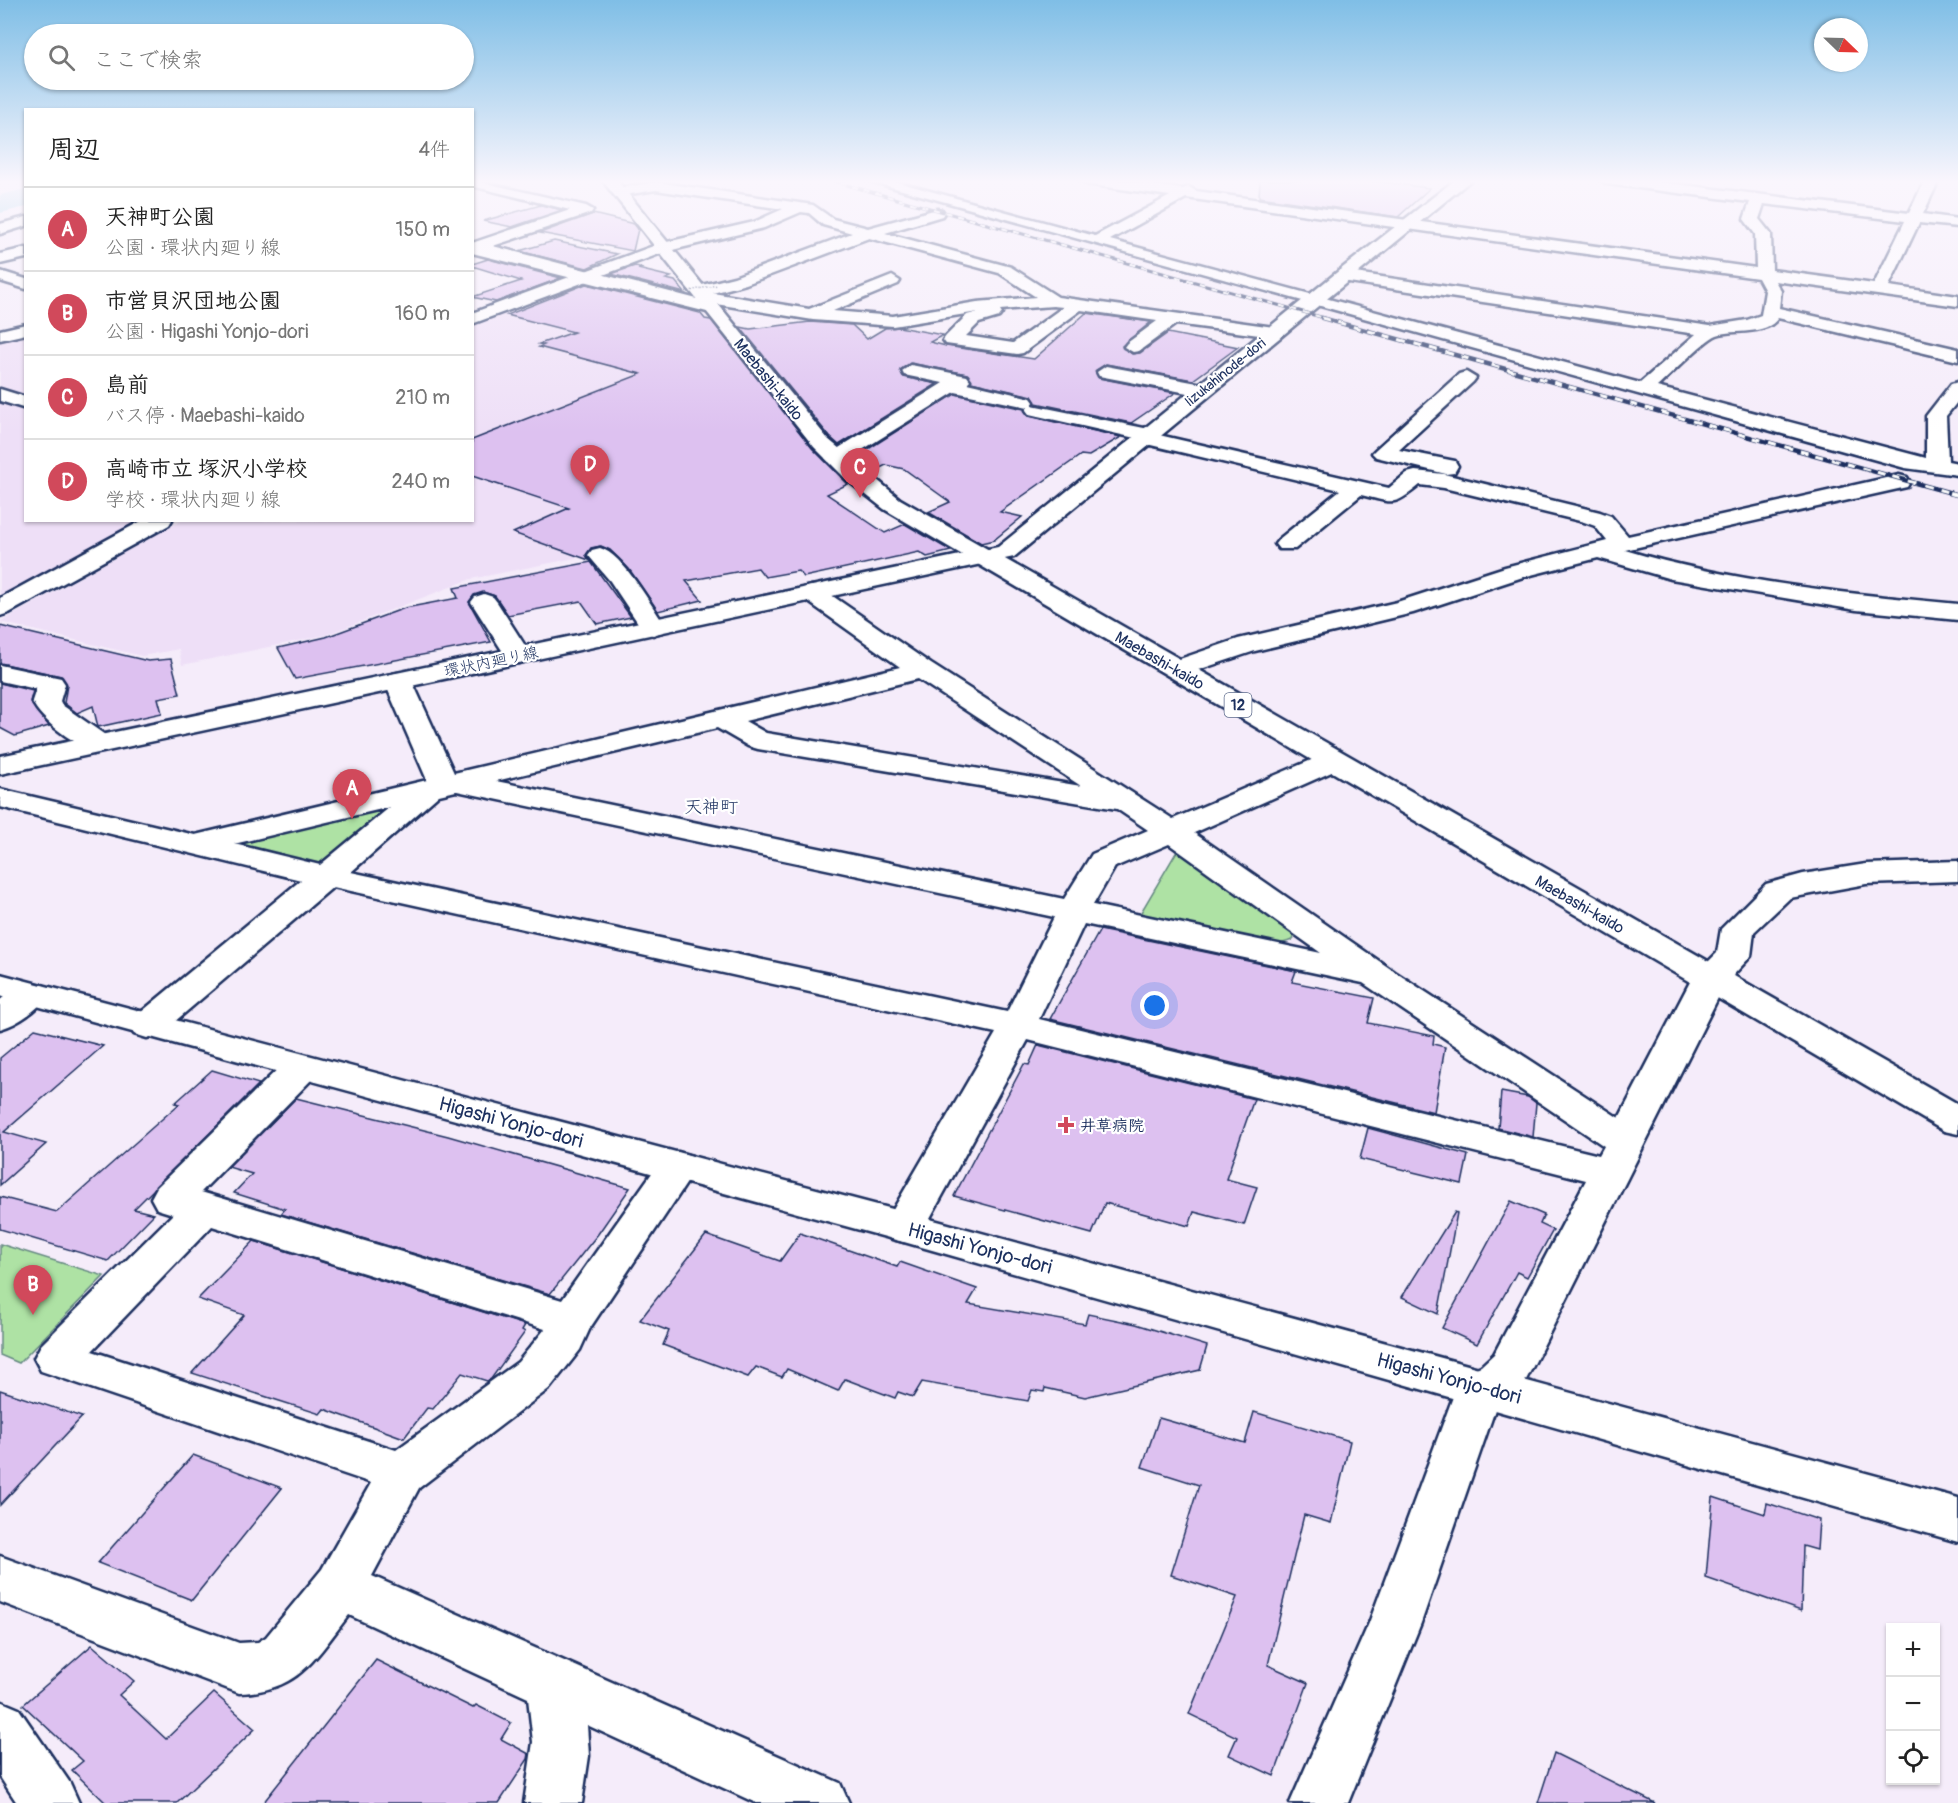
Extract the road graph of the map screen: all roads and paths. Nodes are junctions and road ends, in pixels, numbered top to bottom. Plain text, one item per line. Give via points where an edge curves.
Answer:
1 (544, 264) edge
2 (618, 264) edge
3 (677, 264) edge
4 (781, 264) edge
5 (983, 264) edge
6 (1180, 264) edge
7 (1357, 264) edge
8 (1688, 264) edge
9 (1764, 264) edge
10 (1893, 264) edge
11 (587, 275) junction
12 (1764, 275) junction
13 (0, 276) edge
14 (1342, 276) junction
15 (892, 281) dead end
16 (24, 283) edge
17 (1879, 291) junction
18 (702, 295) junction
19 (1053, 301) junction
20 (1313, 301) junction
21 (1958, 301) edge
22 (1077, 305) junction
23 (1012, 306) junction
24 (1771, 311) junction
25 (810, 314) junction
26 (474, 316) edge
27 (1174, 317) junction
28 (1710, 331) junction
29 (1274, 332) junction
30 (1133, 347) dead end
31 (1953, 351) edge
32 (978, 369) dead end
33 (911, 371) dead end
34 (1106, 372) dead end
35 (1466, 378) dead end
36 (956, 382) junction
37 (1958, 388) edge
38 (1203, 390) junction
39 (1643, 390) junction
40 (0, 395) edge
41 (24, 402) edge
42 (1147, 437) junction
43 (836, 458) junction
44 (1936, 466) junction
45 (1958, 469) edge
46 (1434, 480) junction
47 (1899, 482) dead end
48 (1358, 488) junction
49 (157, 522) edge
50 (1287, 544) dead end
51 (1610, 547) junction
52 (600, 555) dead end
53 (982, 558) junction
54 (812, 593) junction
55 (484, 602) dead end
56 (0, 608) edge
57 (1958, 612) edge
58 (653, 627) junction
59 (518, 656) junction
60 (1177, 669) junction
61 (922, 670) junction
62 (0, 673) edge
63 (399, 681) junction
64 (722, 719) junction
65 (98, 743) junction
66 (1333, 761) junction
67 (0, 765) edge
68 (444, 785) junction
69 (0, 798) edge
70 (1129, 804) junction
71 (1172, 832) junction
72 (193, 845) junction
73 (1958, 871) edge
74 (326, 876) junction
75 (1073, 912) junction
76 (1376, 975) junction
77 (1710, 978) junction
78 (10, 999) edge
79 (147, 1026) junction
80 (1018, 1026) junction
81 (302, 1067) junction
82 (1958, 1121) edge
83 (1618, 1157) junction
84 (678, 1166) junction
85 (204, 1208) junction
86 (904, 1227) junction
87 (572, 1320) junction
88 (1480, 1386) junction
89 (402, 1473) junction
90 (1958, 1520) edge
91 (0, 1578) edge
92 (340, 1586) junction
93 (552, 1682) junction
94 (0, 1728) edge
95 (50, 1803) edge
96 (553, 1803) edge
97 (820, 1803) edge
98 (1319, 1803) edge

1 - 11 street
2 - 11 street
3 - 18 street, Maebashi-kaido / 12
4 - 18 street
5 - 19 street via 1005,270
6 - 20 street
7 - 14 street, Iizukahinode-dori
8 - 12 street
9 - 12 street
10 - 17 street
11 - 18 street
11 - 26 street
12 - 17 street
12 - 24 street via 1773,291
13 - 16 street
14 - 20 street, Iizukahinode-dori
14 - 28 street
15 - 25 street
17 - 21 street
18 - 18 path, bridge
18 - 25 street
18 - 43 street, Maebashi-kaido / 12
19 - 22 street
19 - 23 street
20 - 29 street, Iizukahinode-dori
20 - 39 street
22 - 23 street via 1017,349 951,340 973,319
22 - 27 street
23 - 25 street via 976,307 903,321
24 - 28 street via 1769,318 1751,325
24 - 31 street
27 - 29 street
27 - 30 street
28 - 39 street
29 - 38 street, Iizukahinode-dori
32 - 36 street
33 - 36 street
34 - 38 street
35 - 46 street via 1383,453 1447,466
36 - 42 street
36 - 43 street
37 - 44 street via 1936,416
38 - 42 street, Iizukahinode-dori
39 - 44 street via 1912,463
40 - 41 street
42 - 48 street
42 - 53 street, Iizukahinode-dori via 1006,552
43 - 53 street, Maebashi-kaido / 12 via 892,504
44 - 45 street
46 - 48 street via 1416,478 1393,496
46 - 51 street via 1603,521
47 - 51 street
48 - 50 street
49 - 56 street
51 - 57 street via 1671,572 1856,602
51 - 60 street via 1514,572 1404,608 1247,645
52 - 58 street
53 - 54 street, 環状内廻り線
53 - 60 street, Maebashi-kaido / 12
54 - 58 street, 環状内廻り線
54 - 61 street
55 - 59 street
58 - 59 street, 環状内廻り線
59 - 63 street, 環状内廻り線
60 - 66 street, Maebashi-kaido / 12
61 - 64 street
61 - 70 street
62 - 65 street via 51,684 46,701 50,710
63 - 65 street, 環状内廻り線
63 - 68 street
64 - 68 street
64 - 70 street via 758,740
65 - 67 street, 環状内廻り線
66 - 71 street
66 - 77 street, Maebashi-kaido / 12
68 - 72 street
68 - 74 street
68 - 75 street
69 - 72 street
70 - 71 street
71 - 75 street via 1103,861
71 - 76 street
72 - 74 street
73 - 77 street via 1866,874 1778,891 1738,929 1734,956
74 - 79 street
74 - 80 street
75 - 76 street
75 - 80 street
76 - 83 street
77 - 82 street, Maebashi-kaido / 12
77 - 83 street
78 - 79 street, Higashi Yonjo-dori
79 - 81 street, Higashi Yonjo-dori
80 - 83 street
80 - 86 street
81 - 84 street, Higashi Yonjo-dori
81 - 85 street via 171,1198
83 - 88 street via 1510,1367 1497,1379
84 - 86 street, Higashi Yonjo-dori
84 - 87 street
85 - 87 street
85 - 89 street via 57,1359
86 - 88 street, Higashi Yonjo-dori
87 - 89 street via 564,1337 534,1375
88 - 90 street, Higashi Yonjo-dori
88 - 98 street via 1395,1623
89 - 92 street
91 - 92 street via 238,1668 263,1667 285,1655
92 - 93 street
93 - 96 street via 561,1722 562,1761
93 - 97 street
94 - 95 street

